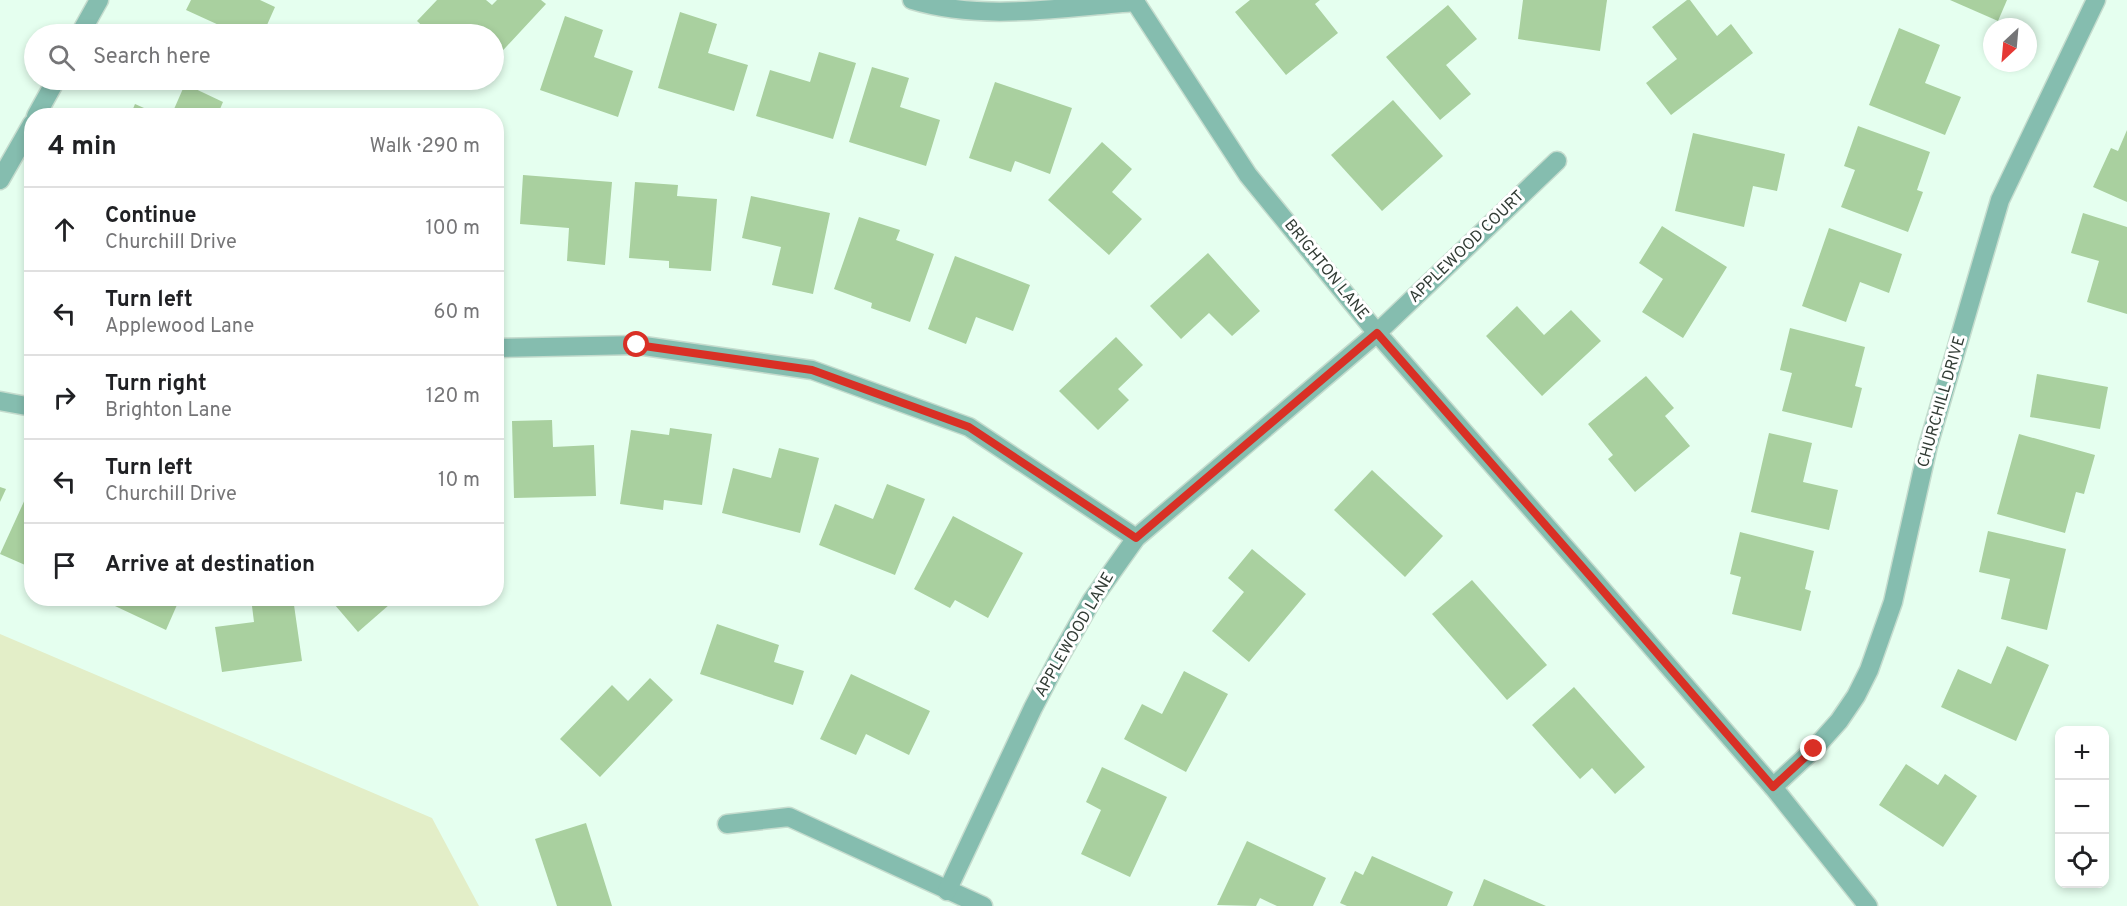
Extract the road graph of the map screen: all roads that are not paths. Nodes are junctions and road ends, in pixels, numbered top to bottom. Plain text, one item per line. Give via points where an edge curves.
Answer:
1 (99, 0) edge
2 (912, 0) edge
3 (2096, 0) edge
4 (1135, 1) edge
5 (86, 24) edge
6 (50, 90) edge
7 (40, 108) edge
8 (24, 138) edge
9 (1557, 161) dead end
10 (0, 180) edge
11 (1377, 333) junction
12 (504, 348) edge
13 (0, 401) edge
14 (24, 406) edge
15 (1136, 538) junction
16 (1773, 787) junction
17 (727, 824) dead end
18 (947, 891) junction
19 (983, 906) edge
20 (1868, 906) edge

1 - 5 street
2 - 4 street via 935,7 995,13
3 - 16 street, CHURCHILL DRIVE via 2000,201 1928,446 1893,602 1869,670 1839,721
4 - 11 street, BRIGHTON LANE via 1248,175
6 - 7 street
8 - 10 street
9 - 11 street, APPLEWOOD COURT
11 - 15 street, APPLEWOOD LANE
11 - 16 street, BRIGHTON LANE
12 - 15 street via 637,345 812,370 969,427
13 - 14 street
15 - 18 street, APPLEWOOD LANE via 1092,600 1059,658
16 - 20 street, BRIGHTON LANE
17 - 18 street via 789,817
18 - 19 street

